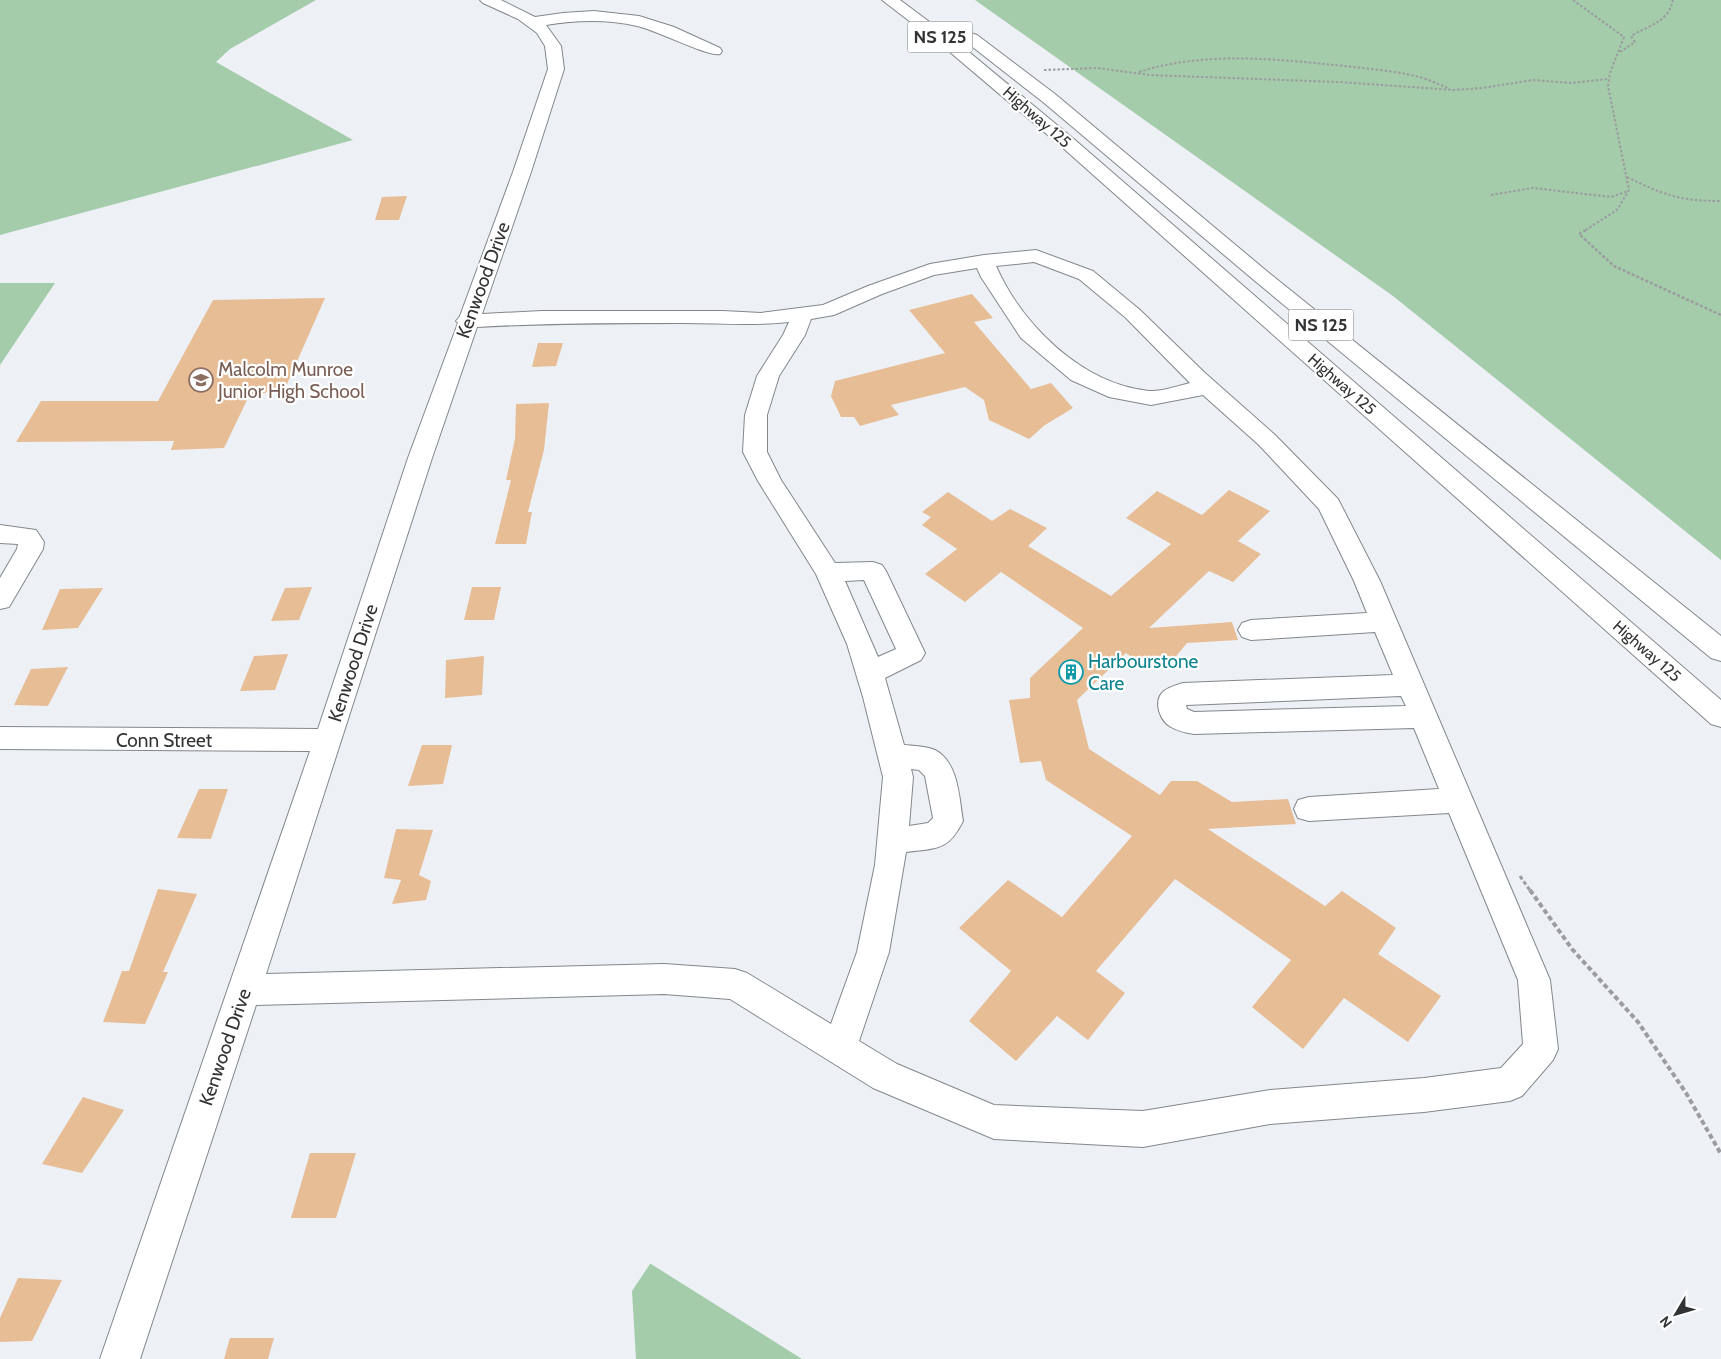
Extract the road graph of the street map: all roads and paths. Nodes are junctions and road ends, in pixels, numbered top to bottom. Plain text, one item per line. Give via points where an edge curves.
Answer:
1 (488, 0) edge
2 (878, 0) edge
3 (890, 0) edge
4 (919, 0) edge
5 (1573, 0) edge
6 (1673, 0) edge
7 (534, 22) junction
8 (957, 50) junction
9 (714, 51) dead end
10 (1620, 52) junction
11 (1139, 72) junction
12 (1018, 73) junction
13 (1608, 79) junction
14 (1454, 90) junction
15 (1626, 177) junction
16 (1629, 190) junction
17 (1491, 195) dead end
18 (1721, 201) edge
19 (984, 260) junction
20 (803, 314) junction
21 (1721, 315) edge
22 (467, 322) junction
23 (1207, 387) junction
24 (0, 534) edge
25 (828, 572) junction
26 (0, 600) edge
27 (1384, 622) junction
28 (1251, 630) dead end
29 (1721, 651) edge
30 (870, 674) junction
31 (1411, 685) junction
32 (1721, 716) edge
33 (1424, 717) junction
34 (0, 738) edge
35 (328, 740) junction
36 (893, 756) junction
37 (1459, 800) junction
38 (1309, 809) dead end
39 (892, 841) junction
40 (1517, 872) dead end
41 (244, 990) junction
42 (840, 1048) junction
43 (1721, 1154) edge
44 (120, 1359) edge

1 - 7 main road, Kenwood Drive
2 - 8 main road
3 - 8 main road, Highway 125 / NS 125
4 - 12 main road, Highway 125 / NS 125
5 - 10 path via 1624,37
6 - 10 path via 1665,20 1631,36 1634,42
7 - 9 main road via 564,16 632,20 661,27
7 - 22 main road, Kenwood Drive via 553,46 556,69
8 - 32 main road, Highway 125 / NS 125 via 1069,144
10 - 13 path via 1608,72
11 - 12 path via 1064,68
11 - 14 path
11 - 14 path via 1151,66 1185,61 1286,61 1391,72
12 - 29 main road, Highway 125 / NS 125 via 1262,277
13 - 14 path via 1572,83 1533,80
13 - 15 path
15 - 16 path
15 - 18 path via 1666,194 1693,201
16 - 17 path via 1611,197 1533,188
16 - 21 path via 1617,210 1579,234 1614,266
19 - 20 main road via 930,270 827,311
19 - 23 main road via 1036,256 1086,275 1133,314
19 - 23 main road via 991,277 1029,333 1080,375 1117,392 1151,398
20 - 22 main road via 761,319 542,317
20 - 25 main road via 768,376 756,415 755,452
22 - 35 main road, Kenwood Drive
23 - 27 main road via 1267,440 1329,505
24 - 26 main road via 27,536 31,542
25 - 30 main road
25 - 30 main road via 873,571 911,653
27 - 28 main road
27 - 31 main road
30 - 36 main road
31 - 33 main road
31 - 33 main road via 1184,694 1172,700 1172,709 1185,722 1194,723
33 - 37 main road
34 - 35 main road, Conn Street
35 - 41 main road, Kenwood Drive
36 - 39 main road via 898,777
36 - 39 main road via 926,760 939,771 948,821 937,835
37 - 38 main road
37 - 42 main road via 1534,980 1541,1049 1510,1084 1424,1096 1270,1107 1143,1129 994,1122 886,1076
39 - 42 main road via 873,952
40 - 43 path via 1572,949 1638,1022 1686,1093
41 - 42 main road via 664,979 735,984
41 - 44 main road, Kenwood Drive

